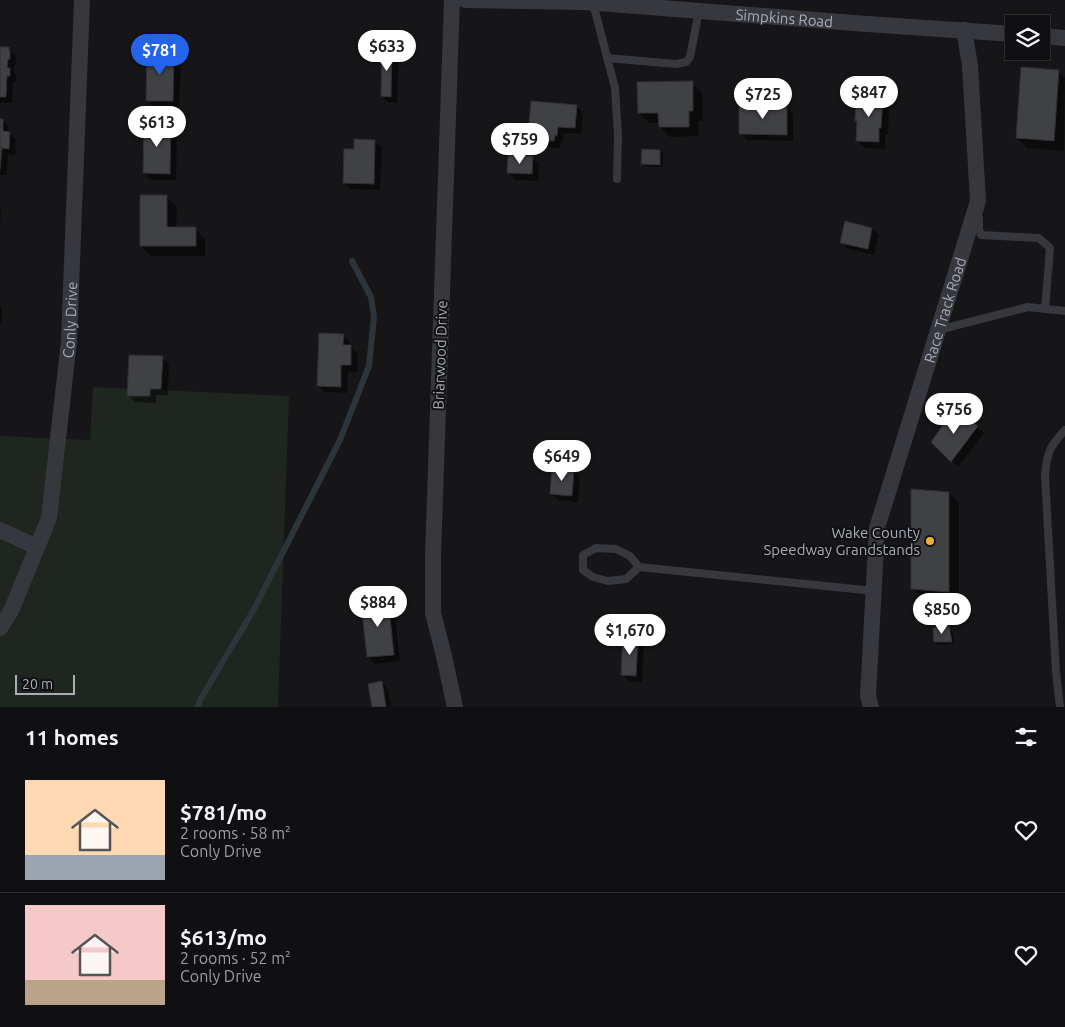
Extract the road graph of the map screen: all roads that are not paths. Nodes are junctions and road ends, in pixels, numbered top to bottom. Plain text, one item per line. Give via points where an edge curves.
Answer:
1 (82, 0) edge
2 (452, 0) edge
3 (465, 0) edge
4 (519, 1) edge
5 (593, 3) junction
6 (699, 11) junction
7 (964, 30) junction
8 (1005, 33) edge
9 (1050, 37) edge
10 (1065, 38) edge
11 (607, 58) junction
12 (617, 180) dead end
13 (978, 201) junction
14 (1045, 309) junction
15 (1065, 310) edge
16 (938, 330) junction
17 (1065, 430) edge
18 (0, 530) edge
19 (37, 547) junction
20 (639, 567) junction
21 (874, 591) junction
22 (0, 628) edge
23 (455, 707) edge
24 (871, 707) edge
25 (1060, 707) edge

1 - 19 street, Conly Drive via 69,341 49,518
2 - 23 street, Briarwood Drive via 432,613
3 - 4 street, Simpkins Road
4 - 5 street, Simpkins Road
5 - 6 street, Simpkins Road
5 - 11 lane
6 - 7 street, Simpkins Road
6 - 11 lane via 690,57 686,62 676,64
7 - 8 street, Simpkins Road
7 - 13 street, Race Track Road via 970,65
9 - 10 street
11 - 12 lane via 615,88
13 - 14 lane via 981,235 1039,238 1050,248
13 - 16 street, Race Track Road
14 - 15 lane
14 - 16 lane via 1028,307
16 - 21 street, Race Track Road via 876,528
17 - 25 lane via 1047,457 1045,476
18 - 19 street
19 - 22 street, Conly Drive via 11,611
20 - 20 lane via 630,556 616,549 596,548 583,555 583,570 592,577 608,581 626,579
20 - 21 lane
21 - 24 street, Race Track Road via 868,696

